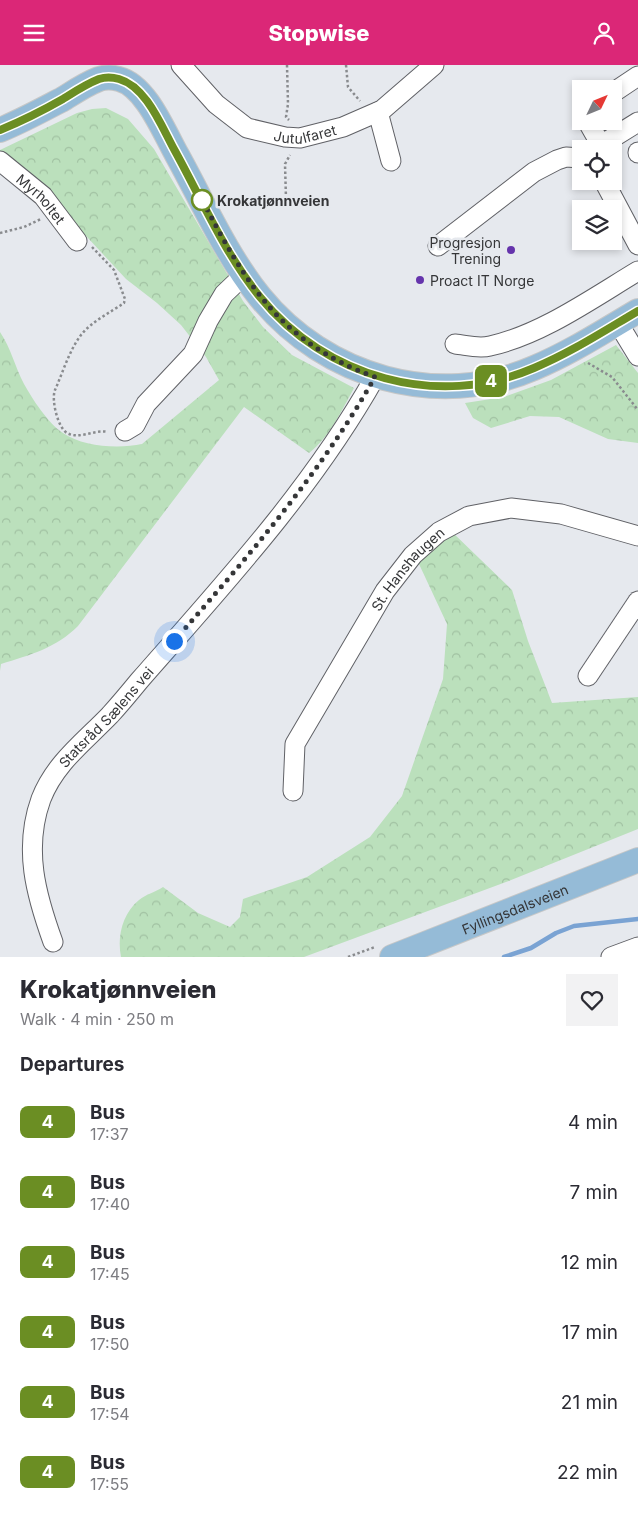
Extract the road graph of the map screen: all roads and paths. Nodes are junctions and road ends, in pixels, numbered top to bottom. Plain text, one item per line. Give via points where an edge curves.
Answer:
1 (181, 65) edge
2 (287, 65) edge
3 (346, 65) edge
4 (434, 65) edge
5 (118, 72) edge
6 (638, 76) edge
7 (622, 87) edge
8 (370, 109) junction
9 (638, 122) edge
10 (0, 130) edge
11 (293, 130) junction
12 (592, 130) edge
13 (572, 157) edge
14 (0, 161) edge
15 (391, 161) dead end
16 (609, 190) edge
17 (286, 199) dead end
18 (54, 210) junction
19 (0, 233) edge
20 (77, 241) joint
21 (638, 245) edge
22 (438, 247) dead end
23 (638, 271) edge
24 (244, 275) junction
25 (638, 311) edge
26 (618, 323) junction
27 (455, 344) dead end
28 (566, 352) junction
29 (638, 356) edge
30 (375, 377) junction
31 (638, 410) edge
32 (125, 431) joint
33 (638, 536) edge
34 (638, 601) edge
35 (588, 677) dead end
36 (293, 791) dead end
37 (638, 860) edge
38 (53, 942) dead end
39 (638, 947) edge
40 (392, 957) edge
41 (611, 957) edge

1 - 11 street, Jutulfaret via 216,104 247,128
2 - 11 path via 286,117
3 - 8 path via 348,87
4 - 8 street, Jutulfaret
5 - 10 main road
5 - 24 main road via 147,103
6 - 7 street
8 - 11 street, Jutulfaret via 313,136
8 - 15 street
9 - 12 street via 600,145
11 - 17 path via 293,153 285,165
13 - 22 street via 556,159 534,172
14 - 18 street, Myrholtet via 43,196
16 - 21 street
18 - 19 path via 33,224
18 - 20 street, Myrholtet
20 - 32 path via 86,241 107,262 125,299 80,335 54,391 55,407 61,427 72,435
23 - 27 street via 569,312 508,340 480,347
24 - 30 main road via 274,313 313,347
24 - 32 street via 224,294 193,353 146,404 135,425
25 - 26 main road
26 - 28 main road
26 - 29 street
28 - 30 main road via 532,369 496,381 461,387 439,387
28 - 31 path via 612,377
30 - 38 street, Statsråd Sælens vei via 326,455 251,553 51,778 41,801 34,834 32,872
33 - 36 street, St. Hanshaugen via 561,514 511,508 470,516 439,532 413,555 385,591 295,744
34 - 35 street
37 - 40 main road, Fyllingsdalsveien
39 - 41 street

